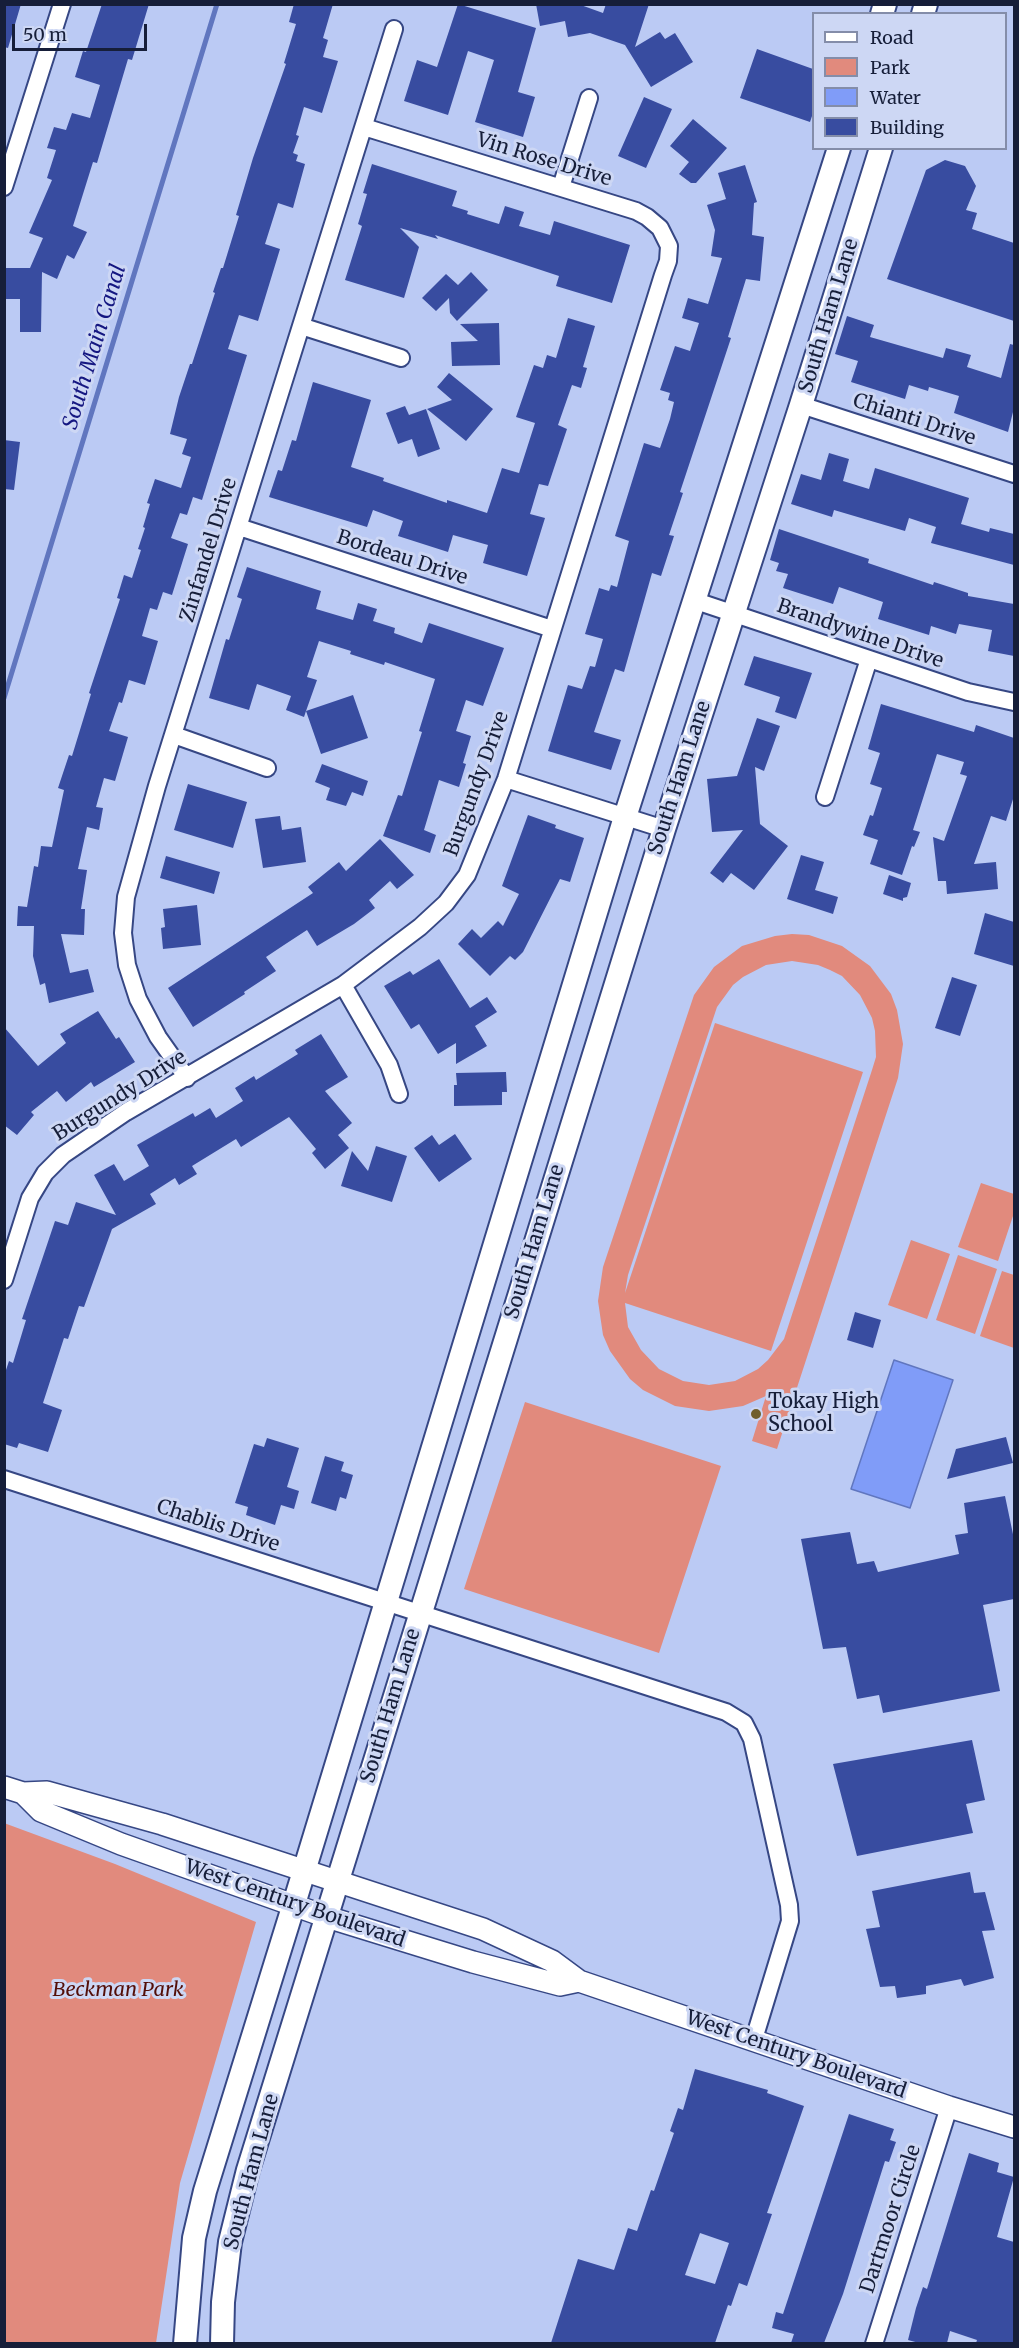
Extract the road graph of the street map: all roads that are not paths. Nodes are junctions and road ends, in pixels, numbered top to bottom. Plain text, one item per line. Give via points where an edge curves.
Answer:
1 (62, 4) edge
2 (394, 29) dead end
3 (589, 98) dead end
4 (364, 127) junction
5 (838, 150) edge
6 (880, 150) edge
7 (4, 187) edge
8 (561, 187) junction
9 (663, 275) joint
10 (301, 326) junction
11 (400, 358) dead end
12 (801, 405) junction
13 (1014, 474) edge
14 (238, 527) junction
15 (693, 600) junction
16 (733, 614) junction
17 (552, 629) junction
18 (869, 659) junction
19 (1014, 702) edge
20 (174, 735) junction
21 (267, 768) dead end
22 (506, 778) junction
23 (825, 797) dead end
24 (625, 817) junction
25 (663, 829) junction
26 (344, 985) junction
27 (187, 1078) junction
28 (399, 1094) dead end
29 (4, 1280) edge
30 (4, 1479) edge
31 (385, 1603) junction
32 (419, 1614) junction
33 (14, 1790) edge
34 (304, 1870) junction
35 (337, 1883) junction
36 (294, 1904) junction
37 (327, 1917) junction
38 (579, 1981) junction
39 (754, 2040) junction
40 (949, 2108) junction
41 (1014, 2127) edge
42 (186, 2343) edge
43 (222, 2343) edge
44 (874, 2343) edge

1 - 7 street
2 - 4 street, Zinfandel Drive
3 - 8 street
4 - 8 street, Vin Rose Drive
4 - 10 street, Zinfandel Drive
5 - 15 main road, South Ham Lane
6 - 12 main road, South Ham Lane
8 - 9 street, Vin Rose Drive via 636,211 654,222 669,246
9 - 17 street, Burgundy Drive
10 - 11 street
10 - 14 street, Zinfandel Drive
12 - 13 street, Chianti Drive
12 - 16 main road, South Ham Lane
14 - 17 street, Bordeau Drive
14 - 20 street, Zinfandel Drive
15 - 16 street, Brandywine Drive
15 - 24 main road, South Ham Lane
16 - 18 street, Brandywine Drive
16 - 25 main road, South Ham Lane
17 - 22 street, Burgundy Drive
18 - 19 street, Brandywine Drive via 968,692
18 - 23 street
20 - 21 street
20 - 27 street, Zinfandel Drive via 126,897 123,933 127,965 138,999 158,1037
22 - 24 street
22 - 26 street, Burgundy Drive via 467,875 446,903
24 - 25 street
24 - 31 main road, South Ham Lane
25 - 32 main road, South Ham Lane
26 - 27 street, Burgundy Drive
26 - 28 street via 389,1065
27 - 29 street, Burgundy Drive via 126,1112 63,1155 45,1173 30,1198
30 - 31 street, Chablis Drive
31 - 32 street, Chablis Drive
31 - 34 main road, South Ham Lane
32 - 35 main road, South Ham Lane
32 - 39 street via 726,1712 744,1723 753,1739 790,1921
33 - 34 street, West Century Boulevard via 47,1791
33 - 36 street, West Century Boulevard via 41,1811 101,1836
34 - 35 street, West Century Boulevard
34 - 36 main road, South Ham Lane
35 - 37 main road, South Ham Lane
35 - 38 street, West Century Boulevard via 483,1929 552,1961
36 - 37 street, West Century Boulevard
36 - 42 main road, South Ham Lane via 205,2191 194,2238
37 - 38 street, West Century Boulevard via 560,1985
37 - 43 main road, South Ham Lane via 248,2170 233,2232 223,2302
38 - 39 street, West Century Boulevard
39 - 40 street, West Century Boulevard
40 - 41 street, West Century Boulevard
40 - 44 street, Dartmoor Circle

